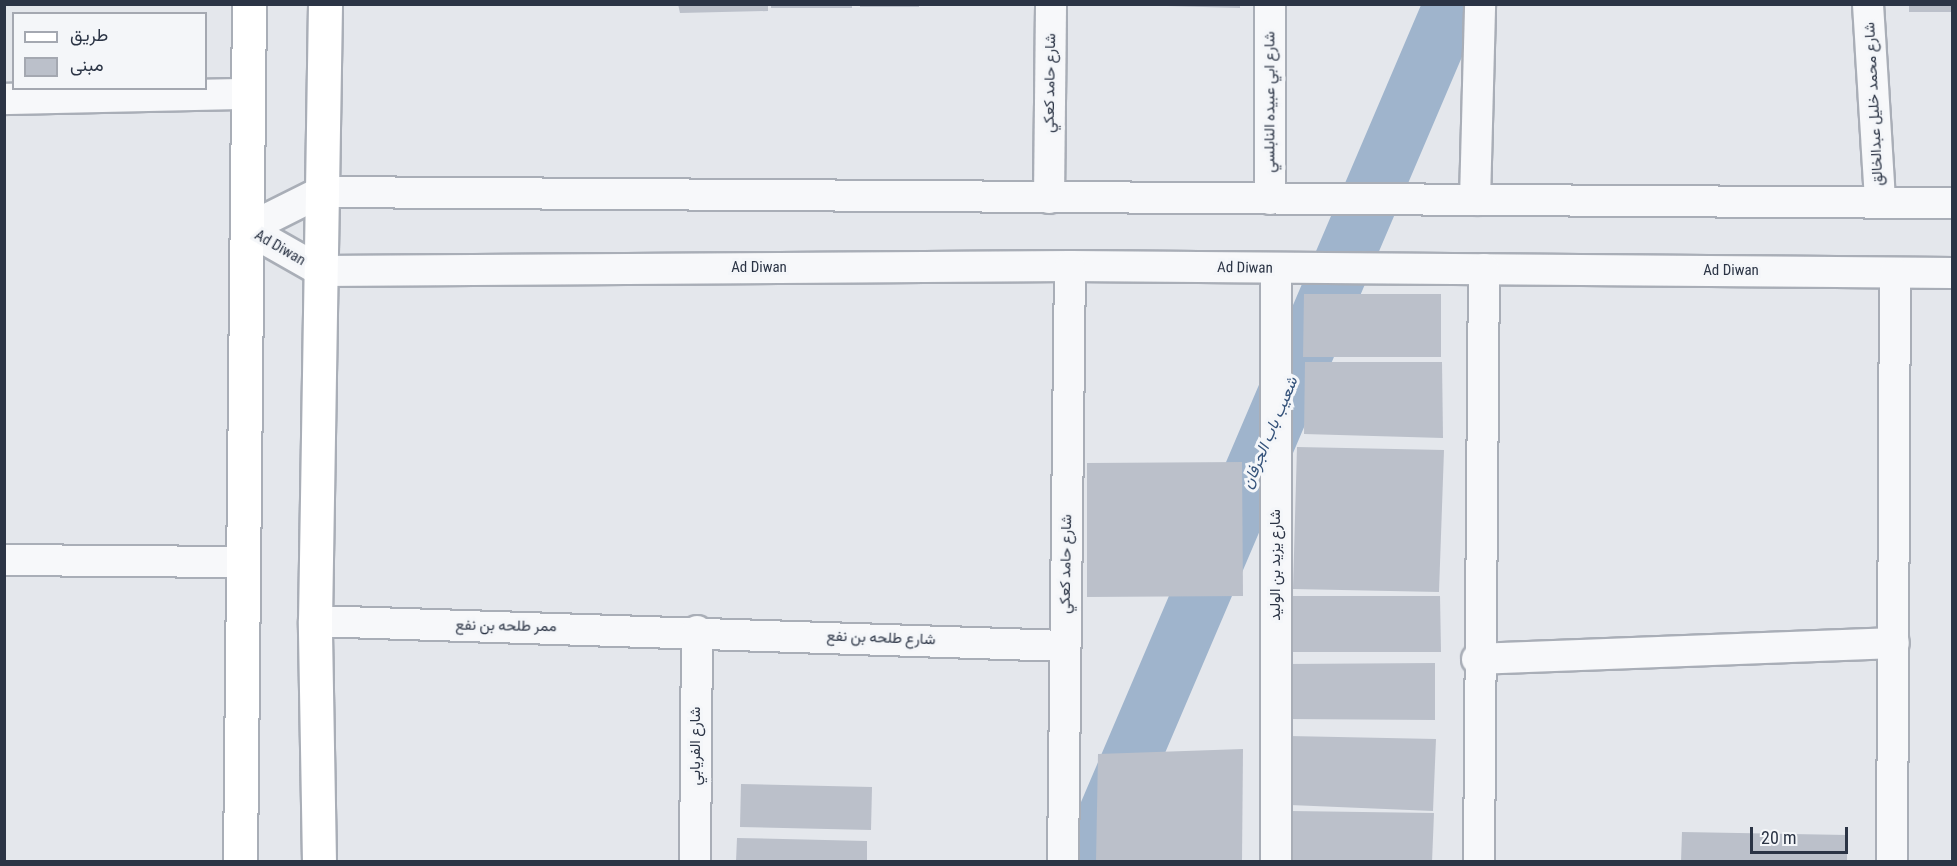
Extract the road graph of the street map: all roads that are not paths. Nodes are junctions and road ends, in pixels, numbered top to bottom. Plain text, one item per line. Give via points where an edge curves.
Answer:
1 (249, 4) edge
2 (325, 4) edge
3 (1051, 4) edge
4 (1270, 4) edge
5 (1480, 4) edge
6 (1868, 4) edge
7 (249, 94) junction
8 (4, 99) edge
9 (321, 192) junction
10 (1049, 198) junction
11 (1270, 199) junction
12 (1475, 200) junction
13 (1880, 202) junction
14 (1953, 203) edge
15 (247, 229) junction
16 (1070, 266) junction
17 (1276, 268) junction
18 (1484, 270) junction
19 (321, 271) junction
20 (1895, 273) junction
21 (1953, 273) edge
22 (4, 560) edge
23 (242, 562) junction
24 (315, 621) junction
25 (697, 631) junction
26 (1894, 643) junction
27 (1065, 646) junction
28 (1477, 659) junction
29 (240, 861) edge
30 (319, 861) edge
31 (695, 861) edge
32 (1063, 861) edge
33 (1276, 861) edge
34 (1479, 861) edge
35 (1892, 861) edge

1 - 7 street
2 - 9 street
3 - 10 street, شارع حامد كعكي
4 - 11 street, شارع ابي عبيده النابلسي
5 - 12 street
6 - 13 street, شارع محمد خليل عبدالخالق
7 - 8 street
7 - 15 street
9 - 10 street, Ad Diwan
9 - 15 street, Ad Diwan
9 - 19 street
10 - 11 street, Ad Diwan
11 - 12 street, Ad Diwan
12 - 13 street, Ad Diwan
13 - 14 street, Ad Diwan
15 - 19 street, Ad Diwan
15 - 23 street
16 - 17 street, Ad Diwan
16 - 19 street, Ad Diwan
16 - 27 street, شارع حامد كعكي
17 - 18 street, Ad Diwan
17 - 33 street, شارع يزيد بن الوليد
18 - 20 street, Ad Diwan
18 - 28 street
19 - 24 street
20 - 21 street, Ad Diwan
20 - 26 street
22 - 23 street
23 - 29 street
24 - 25 street, ممر طلحه بن نفع
24 - 30 street
25 - 27 street, شارع طلحه بن نفع
25 - 31 street, شارع الفريابي
26 - 28 street
26 - 35 street
27 - 32 street, شارع حامد كعكي
28 - 34 street

